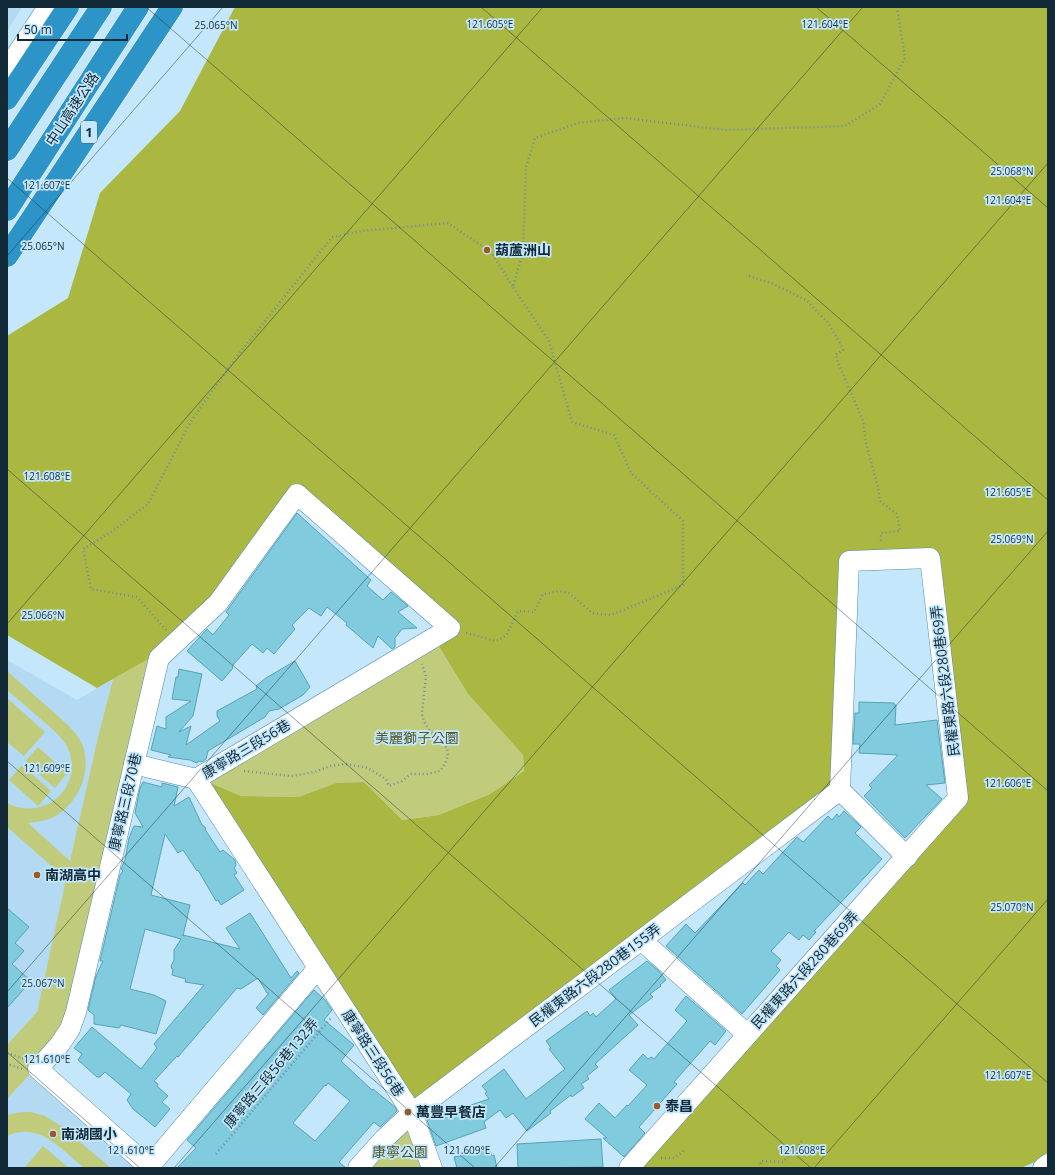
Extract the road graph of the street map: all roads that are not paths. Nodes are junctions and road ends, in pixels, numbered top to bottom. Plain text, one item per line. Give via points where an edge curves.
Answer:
1 (48, 7) edge
2 (68, 7) edge
3 (101, 7) edge
4 (138, 7) edge
5 (172, 7) edge
6 (7, 69) edge
7 (7, 99) edge
8 (7, 150) edge
9 (7, 210) edge
10 (7, 256) edge
11 (297, 494) joint
12 (134, 764) junction
13 (196, 779) junction
14 (840, 790) junction
15 (907, 857) junction
16 (641, 940) junction
17 (318, 968) junction
18 (746, 1034) junction
19 (412, 1113) junction
20 (1048, 1164) edge
21 (150, 1167) edge
22 (358, 1168) edge
23 (432, 1168) edge
24 (629, 1168) edge
25 (1043, 1168) edge

1 - 6 street
2 - 7 highway
3 - 8 highway
4 - 9 highway, 中山高速公路 / 1
5 - 10 highway, 1
11 - 12 street, 康寧路三段70巷 via 218,603 158,658
11 - 13 street, 康寧路三段56巷 via 450,628
12 - 13 street
12 - 21 street, 康寧路三段70巷 via 76,1012 70,1029 38,1070
13 - 17 street, 康寧路三段56巷
14 - 15 street
14 - 15 street, 民權東路六段280巷69弄 via 849,560 930,558 958,798
14 - 16 street, 民權東路六段280巷155弄
15 - 18 street, 民權東路六段280巷69弄
16 - 18 street, 民權東路六段280巷69弄
16 - 19 street, 民權東路六段280巷155弄
17 - 19 street, 康寧路三段56巷
17 - 21 street
18 - 24 street, 民權東路六段280巷69弄
19 - 22 street, 民權東路六段280巷155弄
19 - 23 street, 康寧路三段56巷
20 - 25 street

